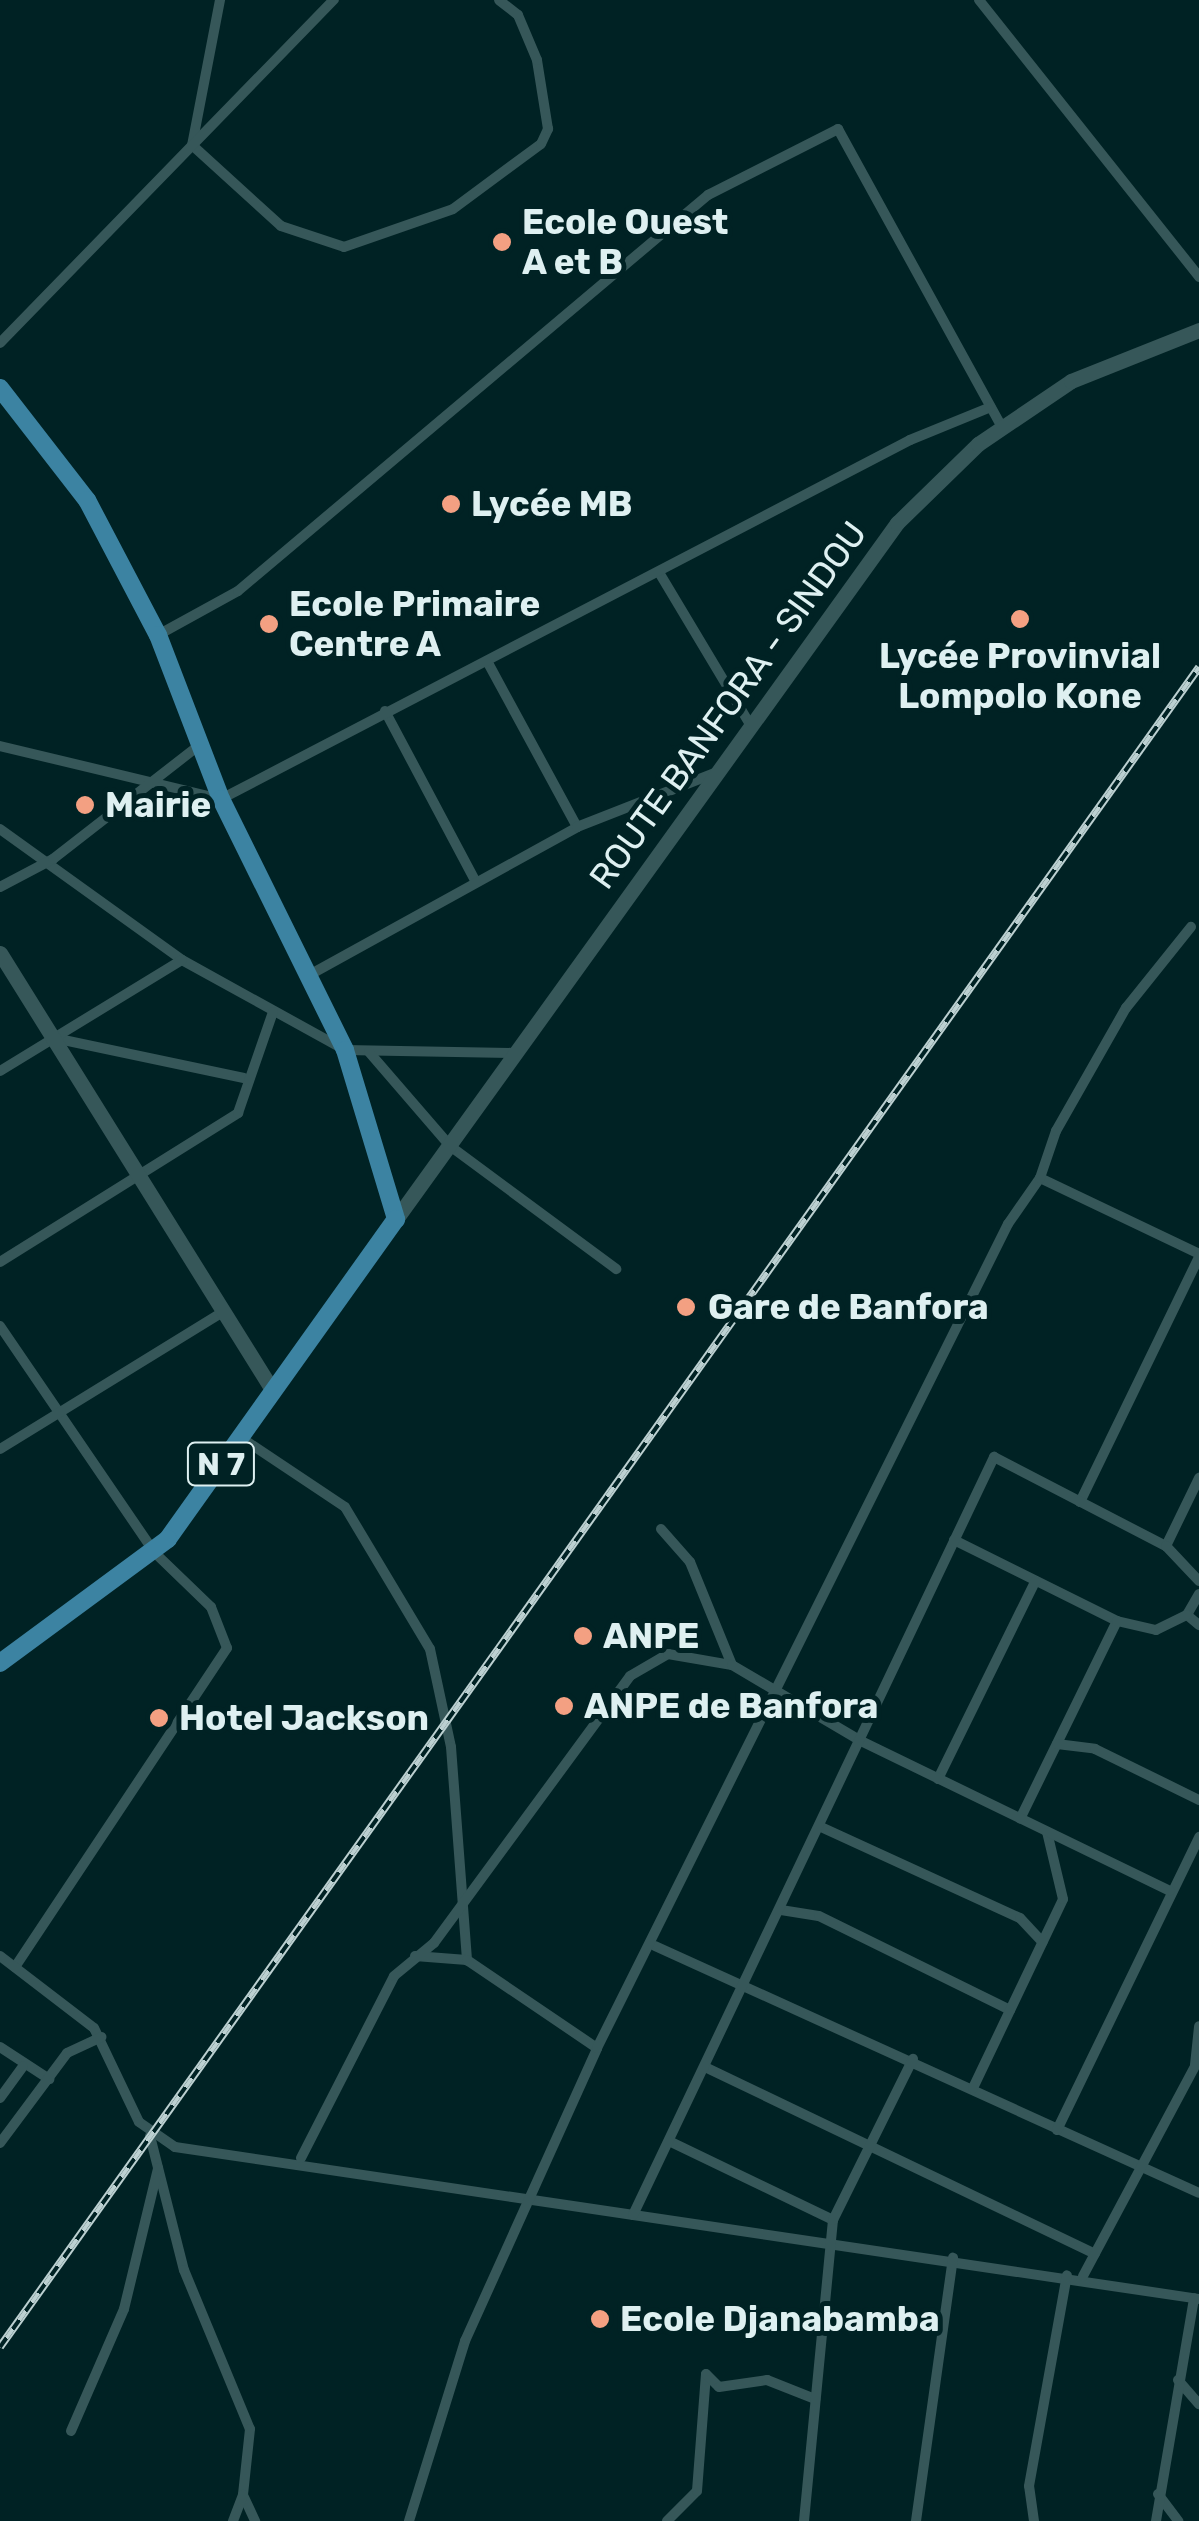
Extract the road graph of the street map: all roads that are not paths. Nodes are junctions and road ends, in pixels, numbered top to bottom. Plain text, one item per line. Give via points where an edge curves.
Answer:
1 (220, 0) edge
2 (334, 0) edge
3 (499, 0) edge
4 (979, 0) edge
5 (192, 145) junction
6 (1199, 277) edge
7 (1199, 330) edge
8 (0, 343) edge
9 (0, 388) edge
10 (991, 407) junction
11 (1002, 426) junction
12 (660, 574) junction
13 (158, 635) junction
14 (487, 661) junction
15 (385, 711) junction
16 (750, 723) junction
17 (202, 742) junction
18 (0, 746) edge
19 (715, 773) junction
20 (164, 778) junction
21 (222, 799) junction
22 (578, 827) junction
23 (0, 829) edge
24 (53, 859) junction
25 (476, 882) junction
26 (0, 887) edge
27 (1191, 927) dead end
28 (0, 953) edge
29 (182, 960) junction
30 (312, 973) junction
31 (273, 1012) junction
32 (53, 1038) junction
33 (345, 1050) junction
34 (368, 1052) junction
35 (514, 1053) junction
36 (0, 1071) edge
37 (244, 1078) junction
38 (450, 1146) junction
39 (140, 1178) junction
40 (1040, 1178) junction
41 (396, 1219) junction
42 (1199, 1256) edge
43 (0, 1262) edge
44 (616, 1269) dead end
45 (224, 1311) junction
46 (0, 1326) edge
47 (273, 1390) junction
48 (56, 1414) junction
49 (240, 1437) junction
50 (0, 1450) edge
51 (1199, 1478) edge
52 (1080, 1502) junction
53 (662, 1529) dead end
54 (954, 1540) junction
55 (1166, 1546) junction
56 (155, 1553) junction
57 (1199, 1581) edge
58 (1035, 1582) junction
59 (1199, 1594) edge
60 (1187, 1615) junction
61 (1117, 1621) junction
62 (1199, 1625) edge
63 (1, 1661) edge
64 (732, 1664) junction
65 (777, 1697) junction
66 (861, 1741) junction
67 (1057, 1744) junction
68 (938, 1779) junction
69 (1199, 1800) edge
70 (1020, 1818) junction
71 (820, 1826) junction
72 (1047, 1832) junction
73 (1199, 1838) edge
74 (1170, 1891) junction
75 (460, 1907) junction
76 (781, 1910) junction
77 (1042, 1942) junction
78 (655, 1946) junction
79 (0, 1956) edge
80 (414, 1956) junction
81 (467, 1960) junction
82 (15, 1967) junction
83 (746, 1985) junction
84 (1010, 2010) junction
85 (1199, 2026) edge
86 (101, 2038) junction
87 (0, 2047) edge
88 (597, 2048) junction
89 (913, 2059) junction
90 (1197, 2062) edge
91 (23, 2066) junction
92 (707, 2068) junction
93 (49, 2078) junction
94 (973, 2088) junction
95 (0, 2098) edge
96 (1057, 2130) junction
97 (150, 2136) junction
98 (670, 2142) junction
99 (0, 2143) edge
100 (868, 2147) junction
101 (301, 2158) junction
102 (1136, 2167) junction
103 (158, 2168) junction
104 (1199, 2193) edge
105 (526, 2200) junction
106 (633, 2215) junction
107 (832, 2220) junction
108 (835, 2241) junction
109 (1096, 2254) junction
110 (954, 2258) junction
111 (1066, 2275) junction
112 (1082, 2276) junction
113 (1196, 2299) edge
114 (1178, 2380) junction
115 (815, 2399) junction
116 (1199, 2404) edge
117 (71, 2432) dead end
118 (1157, 2492) junction
119 (243, 2495) junction
120 (235, 2520) edge
121 (255, 2521) edge
122 (409, 2521) edge
123 (667, 2521) edge
124 (804, 2521) edge
125 (916, 2521) edge
126 (1034, 2521) edge
127 (1156, 2521) edge
128 (1178, 2521) edge

1 - 5 street
2 - 5 street
3 - 5 street via 527,32 548,129 529,159 453,208 344,247 313,243
4 - 6 street
5 - 8 street
7 - 11 main road, ROUTE BANFORA - SINDOU via 1071,380
9 - 13 highway via 87,500
10 - 11 street
10 - 12 street via 910,440
10 - 13 street via 838,128 708,195 238,592
11 - 16 main road, ROUTE BANFORA - SINDOU via 897,523
12 - 14 street
12 - 16 street
13 - 17 highway
14 - 15 street
14 - 22 street
15 - 21 street
15 - 25 street
16 - 19 main road, ROUTE BANFORA - SINDOU
17 - 20 street
17 - 21 highway
18 - 20 street
19 - 22 street
19 - 35 main road, ROUTE BANFORA - SINDOU
20 - 21 street
20 - 24 street
21 - 30 highway
22 - 25 street
23 - 24 street
24 - 26 street
24 - 29 street
25 - 30 street
27 - 40 street via 1126,1008 1056,1131
28 - 32 main road
29 - 31 street
29 - 32 street
30 - 33 highway
31 - 33 street
31 - 37 street
32 - 36 street
32 - 37 street
32 - 39 main road
33 - 34 street
33 - 41 highway
34 - 35 street
34 - 38 street
35 - 38 main road, ROUTE BANFORA - SINDOU
37 - 39 street via 238,1113
38 - 41 main road, ROUTE BANFORA - SINDOU
38 - 44 street
39 - 43 street
39 - 45 main road
40 - 42 street
40 - 65 street via 1008,1224
41 - 47 highway, N 7
42 - 52 street
45 - 47 main road
45 - 48 street
46 - 48 street
47 - 49 highway, N 7
48 - 50 street
48 - 56 street
49 - 56 highway, N 7
49 - 75 street via 344,1507 430,1649 451,1747
51 - 55 street
52 - 54 street via 994,1458
52 - 55 street
53 - 64 street via 690,1562
54 - 58 street
54 - 66 street
55 - 57 street
56 - 63 highway, N 7
56 - 82 street via 211,1606 227,1648
58 - 61 street
58 - 68 street
59 - 60 street
60 - 61 street via 1156,1630
60 - 62 street
61 - 67 street
64 - 65 street
64 - 75 street via 668,1654 630,1676
65 - 66 street
65 - 78 street
66 - 68 street
66 - 71 street
67 - 69 street via 1094,1749
67 - 70 street
68 - 70 street
70 - 72 street
71 - 76 street
71 - 77 street via 1020,1918
72 - 74 street
72 - 77 street via 1063,1899
73 - 74 street
74 - 96 street
75 - 80 street
75 - 81 street
76 - 83 street
76 - 84 street via 819,1916
77 - 84 street
78 - 83 street
78 - 88 street
79 - 82 street
80 - 81 street
80 - 101 street via 394,1976
81 - 88 street
82 - 86 street
83 - 89 street
83 - 92 street
84 - 94 street
85 - 90 street
86 - 93 street via 67,2053
86 - 97 street
87 - 91 street
88 - 105 street
89 - 94 street
89 - 100 street
90 - 102 street
91 - 93 street
91 - 95 street
92 - 98 street
92 - 100 street
93 - 99 street
94 - 96 street
96 - 102 street
97 - 101 street
97 - 103 street
98 - 106 street
98 - 107 street
100 - 107 street
100 - 109 street
101 - 105 street
102 - 104 street
102 - 109 street
103 - 117 street via 124,2309
103 - 119 street via 184,2270 250,2429
105 - 106 street
105 - 122 street via 464,2341
106 - 108 street
107 - 108 street
108 - 110 street
108 - 115 street
109 - 112 street
110 - 111 street
110 - 125 street
111 - 112 street
111 - 126 street via 1029,2486
112 - 113 street
113 - 114 street
114 - 116 street
114 - 118 street
115 - 123 street via 767,2380 719,2387 706,2374 697,2491
115 - 124 street
118 - 127 street
118 - 128 street
119 - 120 street
119 - 121 street

